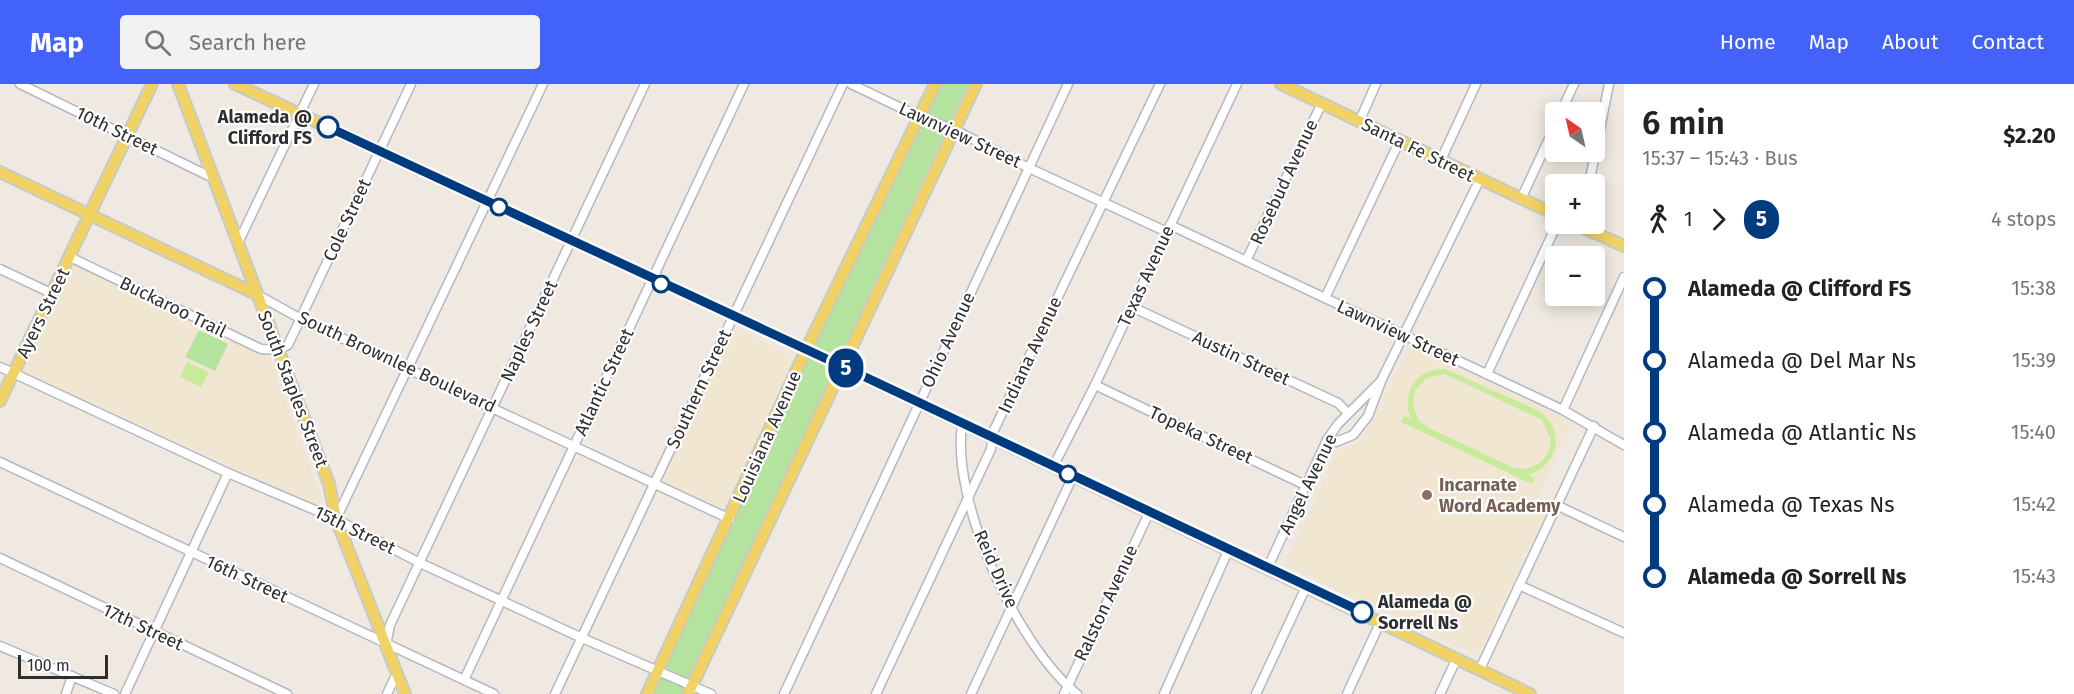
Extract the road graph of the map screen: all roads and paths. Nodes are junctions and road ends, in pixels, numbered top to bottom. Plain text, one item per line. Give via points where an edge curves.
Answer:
1 (20, 84) edge
2 (152, 84) edge
3 (178, 84) edge
4 (234, 84) edge
5 (314, 84) edge
6 (411, 84) edge
7 (543, 84) edge
8 (645, 84) edge
9 (744, 84) edge
10 (843, 84) edge
11 (851, 84) edge
12 (935, 84) edge
13 (976, 84) edge
14 (1068, 84) edge
15 (1161, 84) edge
16 (1237, 84) edge
17 (1281, 84) edge
18 (1376, 84) edge
19 (1476, 84) edge
20 (1574, 84) edge
21 (1609, 84) edge
22 (1566, 102) edge
23 (1322, 103) junction
24 (299, 114) junction
25 (920, 117) junction
26 (1359, 122) junction
27 (955, 130) junction
28 (127, 135) junction
29 (1398, 142) junction
30 (1545, 148) edge
31 (380, 151) junction
32 (1440, 162) junction
33 (1029, 168) junction
34 (0, 172) edge
35 (1591, 174) edge
36 (213, 178) junction
37 (1480, 179) junction
38 (1521, 199) junction
39 (1103, 202) junction
40 (489, 203) junction
41 (1545, 210) edge
42 (88, 214) junction
43 (1168, 228) junction
44 (1552, 234) edge
45 (1599, 234) edge
46 (571, 241) junction
47 (238, 243) junction
48 (1624, 246) edge
49 (70, 257) junction
50 (1246, 261) junction
51 (0, 268) edge
52 (1624, 277) edge
53 (652, 279) junction
54 (53, 294) junction
55 (258, 295) junction
56 (1325, 298) junction
57 (1132, 308) junction
58 (733, 317) junction
59 (301, 319) junction
60 (1403, 337) junction
61 (278, 350) junction
62 (806, 351) junction
63 (0, 367) edge
64 (844, 367) junction
65 (408, 369) junction
66 (14, 374) junction
67 (1486, 374) junction
68 (1382, 379) junction
69 (1095, 385) junction
70 (0, 401) edge
71 (917, 404) junction
72 (493, 407) junction
73 (1563, 410) junction
74 (1348, 413) junction
75 (962, 425) junction
76 (1594, 426) junction
77 (993, 439) junction
78 (1327, 441) junction
79 (1623, 442) edge
80 (574, 447) junction
81 (0, 462) edge
82 (1053, 467) junction
83 (228, 473) junction
84 (1072, 476) junction
85 (655, 483) junction
86 (1306, 486) junction
87 (968, 498) junction
88 (1556, 505) junction
89 (1149, 513) junction
90 (336, 519) junction
91 (730, 519) junction
92 (1624, 537) edge
93 (1228, 551) junction
94 (190, 553) junction
95 (0, 558) edge
96 (420, 563) junction
97 (1267, 569) junction
98 (1519, 585) junction
99 (1306, 587) junction
100 (502, 601) junction
101 (1011, 607) junction
102 (1381, 621) junction
103 (153, 632) junction
104 (1624, 633) edge
105 (582, 638) junction
106 (386, 645) junction
107 (0, 646) edge
108 (1457, 658) junction
109 (1480, 669) junction
110 (657, 672) junction
111 (397, 673) junction
112 (72, 676) junction
113 (464, 680) junction
114 (690, 690) edge
115 (1066, 690) edge
116 (66, 694) edge
117 (114, 694) edge
118 (125, 694) edge
119 (287, 694) edge
120 (387, 694) edge
121 (405, 694) edge
122 (494, 694) edge
123 (555, 694) edge
124 (646, 694) edge
125 (711, 694) edge
126 (784, 694) edge
127 (876, 694) edge
128 (971, 694) edge
129 (1077, 694) edge
130 (1164, 694) edge
131 (1256, 694) edge
132 (1347, 694) edge
133 (1440, 694) edge
134 (1529, 694) edge

1 - 28 street, 10th Street
2 - 28 main road, Ayers Street
3 - 36 main road, South Staples Street
4 - 24 main road
5 - 24 street
6 - 31 street, Cole Street
7 - 40 street
8 - 46 street, Naples Street
9 - 53 street, Atlantic Street
10 - 58 street, Southern Street
11 - 25 street, Lawnview Street
12 - 25 main road, Louisiana Avenue
13 - 27 main road, Louisiana Avenue
14 - 33 street, Ohio Avenue
15 - 39 street, Indiana Avenue
16 - 43 street, Texas Avenue
17 - 23 main road, Santa Fe Street
18 - 26 street
19 - 32 street
20 - 22 street
21 - 35 street
23 - 26 main road, Santa Fe Street
23 - 50 street, Rosebud Avenue
24 - 31 main road
24 - 47 street
25 - 27 street, Lawnview Street
25 - 62 main road, Louisiana Avenue
26 - 29 main road, Santa Fe Street
27 - 33 street, Lawnview Street
27 - 64 main road, Louisiana Avenue
28 - 36 street, 10th Street
28 - 42 main road, Ayers Street
29 - 32 main road, Santa Fe Street
29 - 56 street
30 - 38 street
31 - 40 main road
31 - 59 street, Cole Street
32 - 37 main road, Santa Fe Street
33 - 39 street, Lawnview Street
33 - 71 street, Ohio Avenue
34 - 42 main road, South Brownlee Boulevard
36 - 47 main road, South Staples Street
37 - 38 main road, Santa Fe Street
37 - 60 street
38 - 41 main road, Santa Fe Street
39 - 43 street, Lawnview Street
39 - 77 street, Indiana Avenue
40 - 46 main road
40 - 65 street
42 - 49 main road, Ayers Street
42 - 55 main road, South Brownlee Boulevard
43 - 50 street, Lawnview Street
43 - 57 street, Texas Avenue
44 - 67 street
45 - 48 main road
46 - 53 main road
46 - 72 street, Naples Street
47 - 55 main road, South Staples Street
49 - 54 main road, Ayers Street
49 - 61 street, Buckaroo Trail via 261,349
50 - 56 street, Lawnview Street
51 - 54 street
52 - 73 street
53 - 58 main road
53 - 80 street, Atlantic Street
54 - 66 main road, Ayers Street
55 - 59 street, South Brownlee Boulevard
55 - 61 main road, South Staples Street
56 - 60 street, Lawnview Street
57 - 69 street, Texas Avenue
57 - 74 street, Austin Street via 1338,402
58 - 62 main road
58 - 85 street, Southern Street
59 - 61 street, Cole Street via 288,345
59 - 65 street, South Brownlee Boulevard
60 - 67 street, Lawnview Street
60 - 68 street
61 - 90 main road, South Staples Street via 329,484
62 - 64 main road
62 - 91 main road, Louisiana Avenue
63 - 66 street, 15th Street
64 - 71 main road
64 - 114 main road, Louisiana Avenue
65 - 72 street, South Brownlee Boulevard
65 - 90 street
66 - 70 main road, Ayers Street
66 - 83 street, 15th Street
67 - 73 street, Lawnview Street
68 - 74 street, Angel Avenue
68 - 78 street via 1359,429 1343,440
69 - 82 street, Texas Avenue
69 - 86 street, Topeka Street
71 - 75 main road
71 - 126 street, Ohio Avenue
72 - 80 street, South Brownlee Boulevard
72 - 96 street, Naples Street
73 - 76 street, Lawnview Street
74 - 78 street, Angel Avenue
75 - 77 main road
75 - 87 street, Reid Drive via 959,444
76 - 79 street, Lawnview Street
76 - 88 street
77 - 82 main road
77 - 87 street, Indiana Avenue
78 - 86 street, Angel Avenue
80 - 85 street, South Brownlee Boulevard
80 - 100 street, Atlantic Street
81 - 94 street, 16th Street
82 - 84 main road
83 - 90 street, 15th Street
83 - 94 street
84 - 89 main road
84 - 101 street
85 - 91 street, South Brownlee Boulevard
85 - 105 street, Southern Street
86 - 97 street, Angel Avenue
87 - 101 street, Reid Drive via 996,578
87 - 127 street, Indiana Avenue
88 - 92 street
88 - 98 street
89 - 93 main road
89 - 115 street, Ralston Avenue
90 - 96 street, 15th Street
90 - 106 main road, South Staples Street
91 - 110 main road, Louisiana Avenue
93 - 97 main road
93 - 130 street
94 - 103 street
94 - 106 street, 16th Street
95 - 103 street, 17th Street
96 - 100 street, 15th Street
96 - 106 street, Naples Street via 390,625
97 - 99 main road
98 - 104 street
98 - 109 street
99 - 102 main road
99 - 131 street
100 - 105 street, 15th Street
100 - 113 street, Atlantic Street
101 - 115 street, Reid Drive
101 - 128 street
102 - 108 main road
102 - 132 street
103 - 118 street
103 - 119 street, 17th Street
105 - 110 street, 15th Street
105 - 123 street, Southern Street
106 - 111 main road, South Staples Street
106 - 113 street, 16th Street
107 - 112 street
108 - 109 main road
108 - 133 street
109 - 134 main road
110 - 114 street, 15th Street
110 - 124 main road, Louisiana Avenue
111 - 120 street
111 - 121 main road, South Staples Street
112 - 116 street
112 - 117 street
113 - 122 street, 16th Street
114 - 125 street, 15th Street
115 - 129 street, Reid Drive

